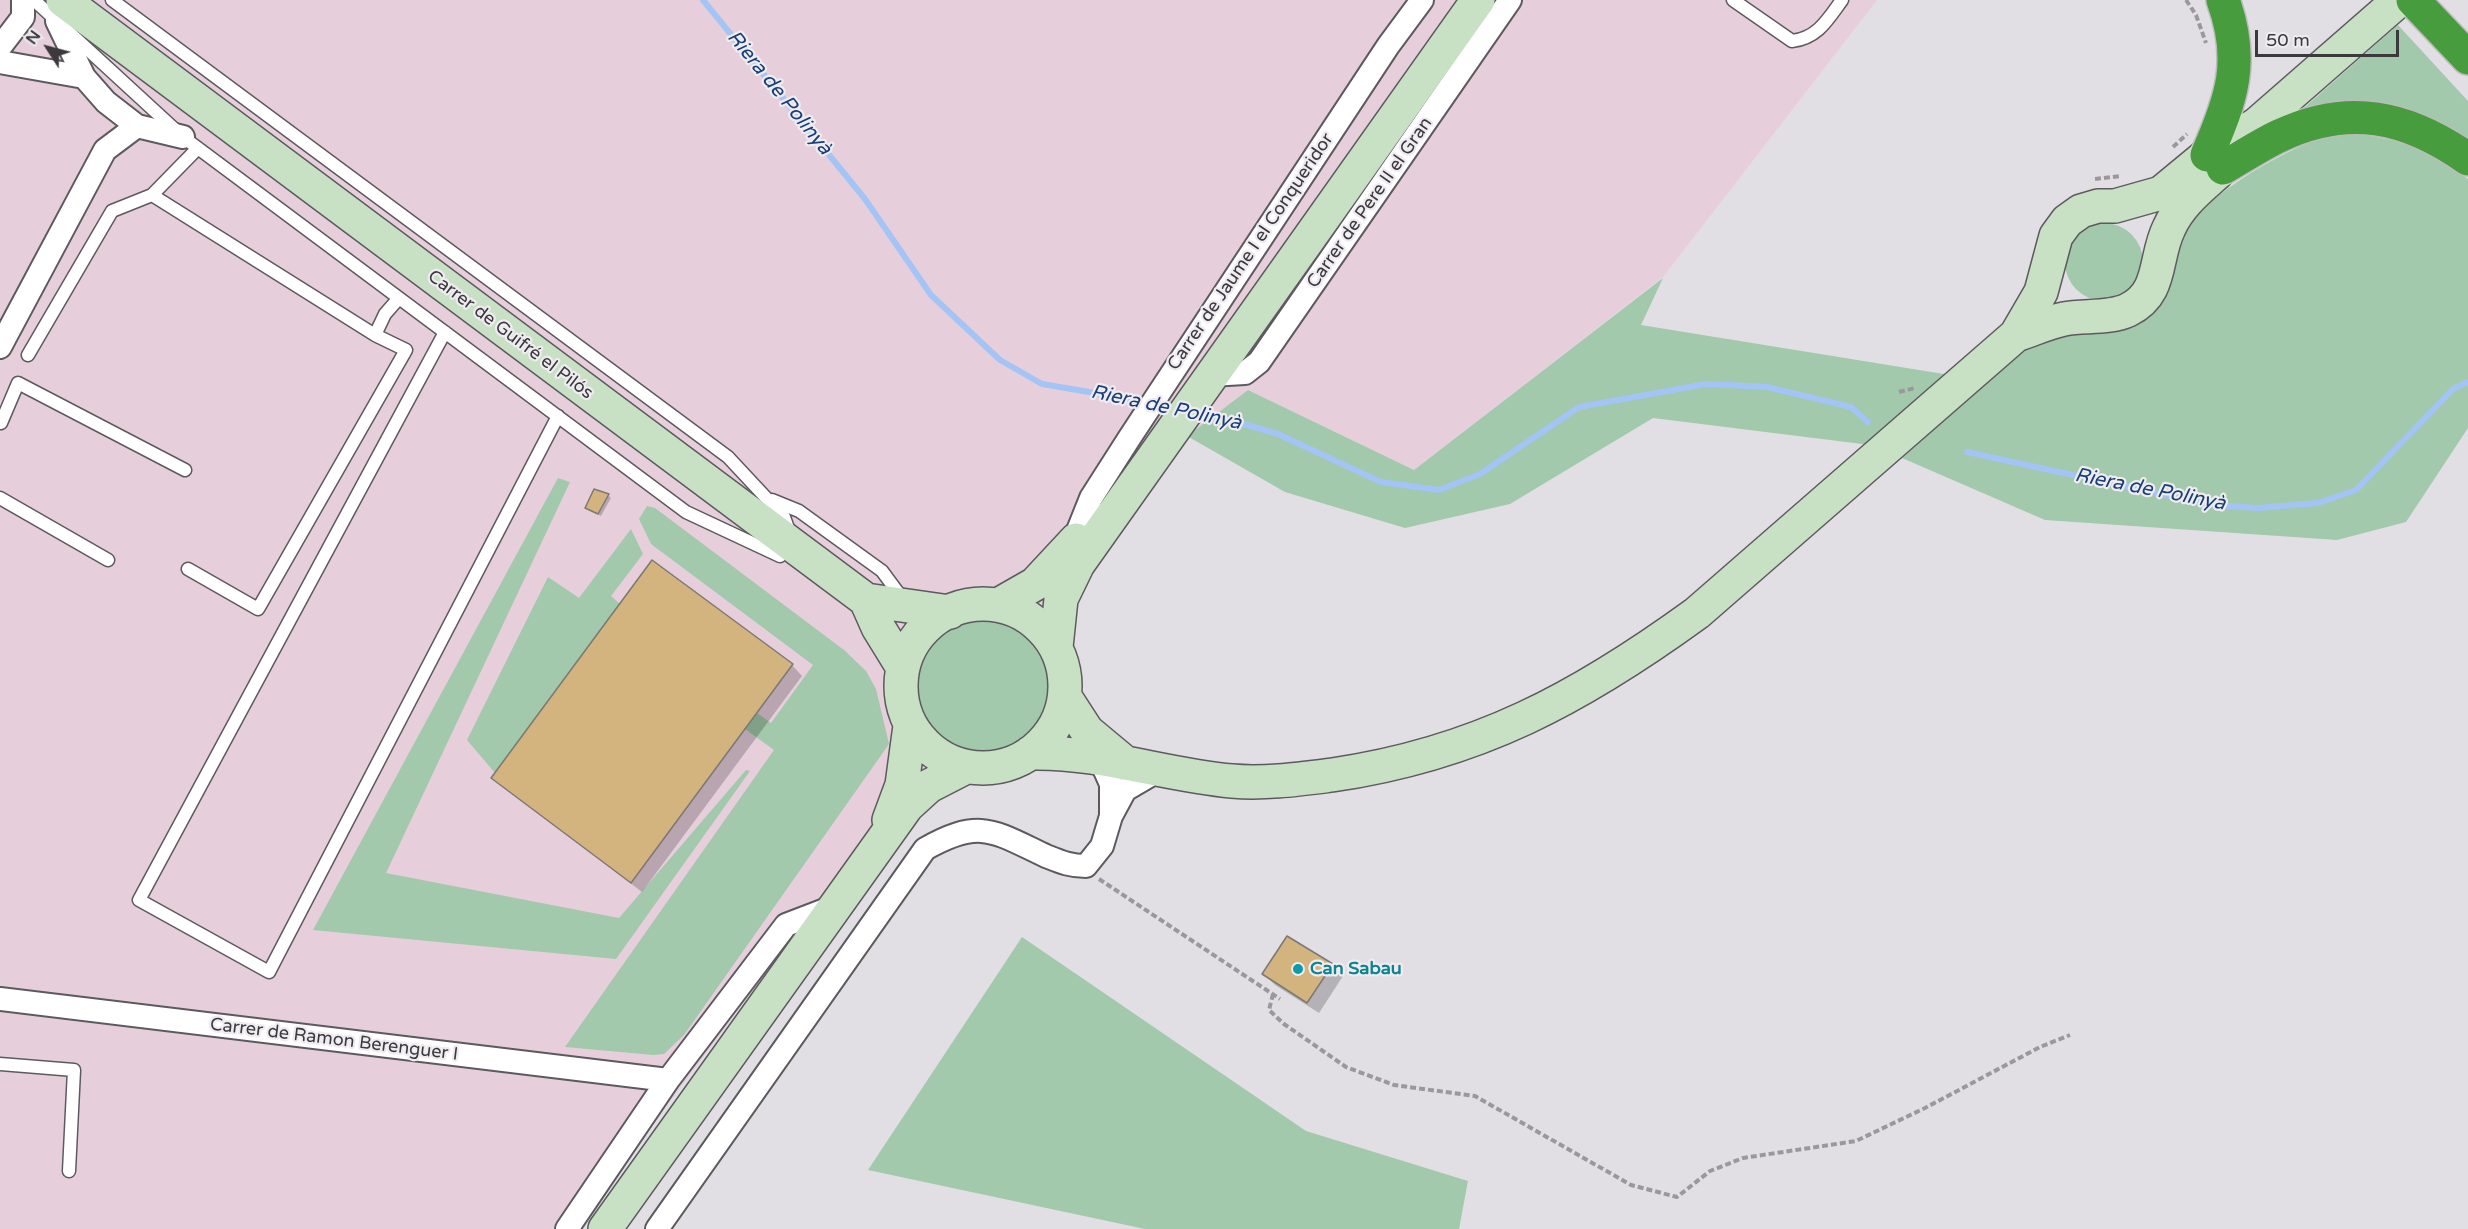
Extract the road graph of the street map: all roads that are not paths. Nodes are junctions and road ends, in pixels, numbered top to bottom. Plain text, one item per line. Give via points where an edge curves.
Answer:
1 (23, 0) edge
2 (34, 0) edge
3 (112, 0) edge
4 (1422, 0) edge
5 (1453, 0) edge
6 (1478, 0) edge
7 (1510, 0) edge
8 (1733, 0) edge
9 (1842, 0) edge
10 (2223, 0) edge
11 (2412, 4) edge
12 (60, 11) edge
13 (0, 47) edge
14 (2468, 58) edge
15 (0, 62) edge
16 (84, 77) junction
17 (137, 126) junction
18 (190, 142) junction
19 (2468, 159) edge
20 (2215, 161) junction
21 (152, 195) junction
22 (2115, 206) junction
23 (2160, 253) junction
24 (2051, 254) junction
25 (399, 298) junction
26 (2108, 315) junction
27 (445, 332) junction
28 (375, 335) junction
29 (2016, 335) junction
30 (0, 346) edge
31 (28, 355) dead end
32 (1200, 385) junction
33 (558, 416) junction
34 (0, 423) edge
35 (1170, 424) junction
36 (185, 470) dead end
37 (0, 498) edge
38 (769, 499) junction
39 (1073, 543) junction
40 (795, 546) junction
41 (108, 560) dead end
42 (188, 569) dead end
43 (866, 600) junction
44 (907, 604) junction
45 (1000, 604) junction
46 (950, 612) junction
47 (1056, 647) junction
48 (902, 666) junction
49 (1065, 697) junction
50 (910, 726) junction
51 (1030, 753) junction
52 (1111, 759) junction
53 (964, 768) junction
54 (1159, 770) junction
55 (1111, 816) junction
56 (882, 839) junction
57 (833, 907) junction
58 (0, 999) edge
59 (0, 1064) edge
60 (668, 1080) junction
61 (69, 1171) dead end
62 (567, 1229) edge
63 (605, 1229) edge
64 (657, 1229) edge

1 - 13 street via 23,17
2 - 12 lane
3 - 38 lane via 728,457
4 - 39 street, Carrer de Jaume I el Conqueridor via 1178,361 1091,498
5 - 32 main road via 1354,140
6 - 32 main road
7 - 32 street, Carrer de Pere II el Gran via 1259,362 1245,373
8 - 9 lane via 1792,42 1820,30
10 - 20 highway via 2232,30 2235,72
11 - 14 highway
11 - 20 main road
12 - 16 street
12 - 18 lane
12 - 40 main road, Carrer de Guifré el Pilós via 155,70
15 - 16 street
16 - 17 street via 106,102
17 - 18 street
17 - 30 street via 105,150
18 - 21 lane
18 - 25 lane
19 - 20 highway via 2421,130 2391,121 2346,119 2322,121
20 - 22 main road via 2161,193
20 - 23 main road via 2175,215
21 - 28 lane
21 - 31 lane via 112,212
22 - 23 main road via 2145,221
22 - 24 main road via 2081,211 2067,221 2056,236
23 - 26 main road via 2153,287 2142,301 2126,311
24 - 26 main road via 2052,273 2072,304 2089,313
24 - 29 main road via 2041,292
25 - 27 lane
25 - 28 lane via 385,314
26 - 29 main road via 2064,319
27 - 33 lane
27 - 33 lane via 139,900 269,972
28 - 42 lane via 406,350 258,609
29 - 54 main road via 1697,613 1646,651 1528,719 1418,757 1302,779 1234,781
32 - 35 main road
33 - 40 lane via 686,512 780,556
34 - 36 lane via 18,383
35 - 39 main road
35 - 47 main road via 1067,583 1061,599
37 - 41 lane
38 - 40 lane via 784,517
38 - 44 lane via 799,511 882,571
39 - 45 main road via 1035,584
40 - 43 main road, Carrer de Guifré el Pilós
43 - 44 main road
43 - 48 main road, Carrer de Guifré el Pilós
44 - 46 main road
45 - 46 main road via 976,603
45 - 47 main road via 1033,620
46 - 48 main road via 921,632
47 - 49 main road
48 - 50 main road via 900,690
49 - 51 main road via 1046,737
49 - 52 main road
50 - 53 main road via 926,745
50 - 56 main road via 902,785
51 - 52 main road
51 - 53 main road via 996,767
52 - 54 main road
52 - 55 street
53 - 56 main road via 918,795
54 - 55 street via 1125,790
55 - 64 street via 1102,846 1086,866 1070,866 992,831 959,832 925,849
56 - 57 main road
57 - 60 street via 786,925
57 - 63 main road
58 - 60 street, Carrer de Ramon Berenguer I
59 - 61 lane via 74,1070
60 - 62 street

